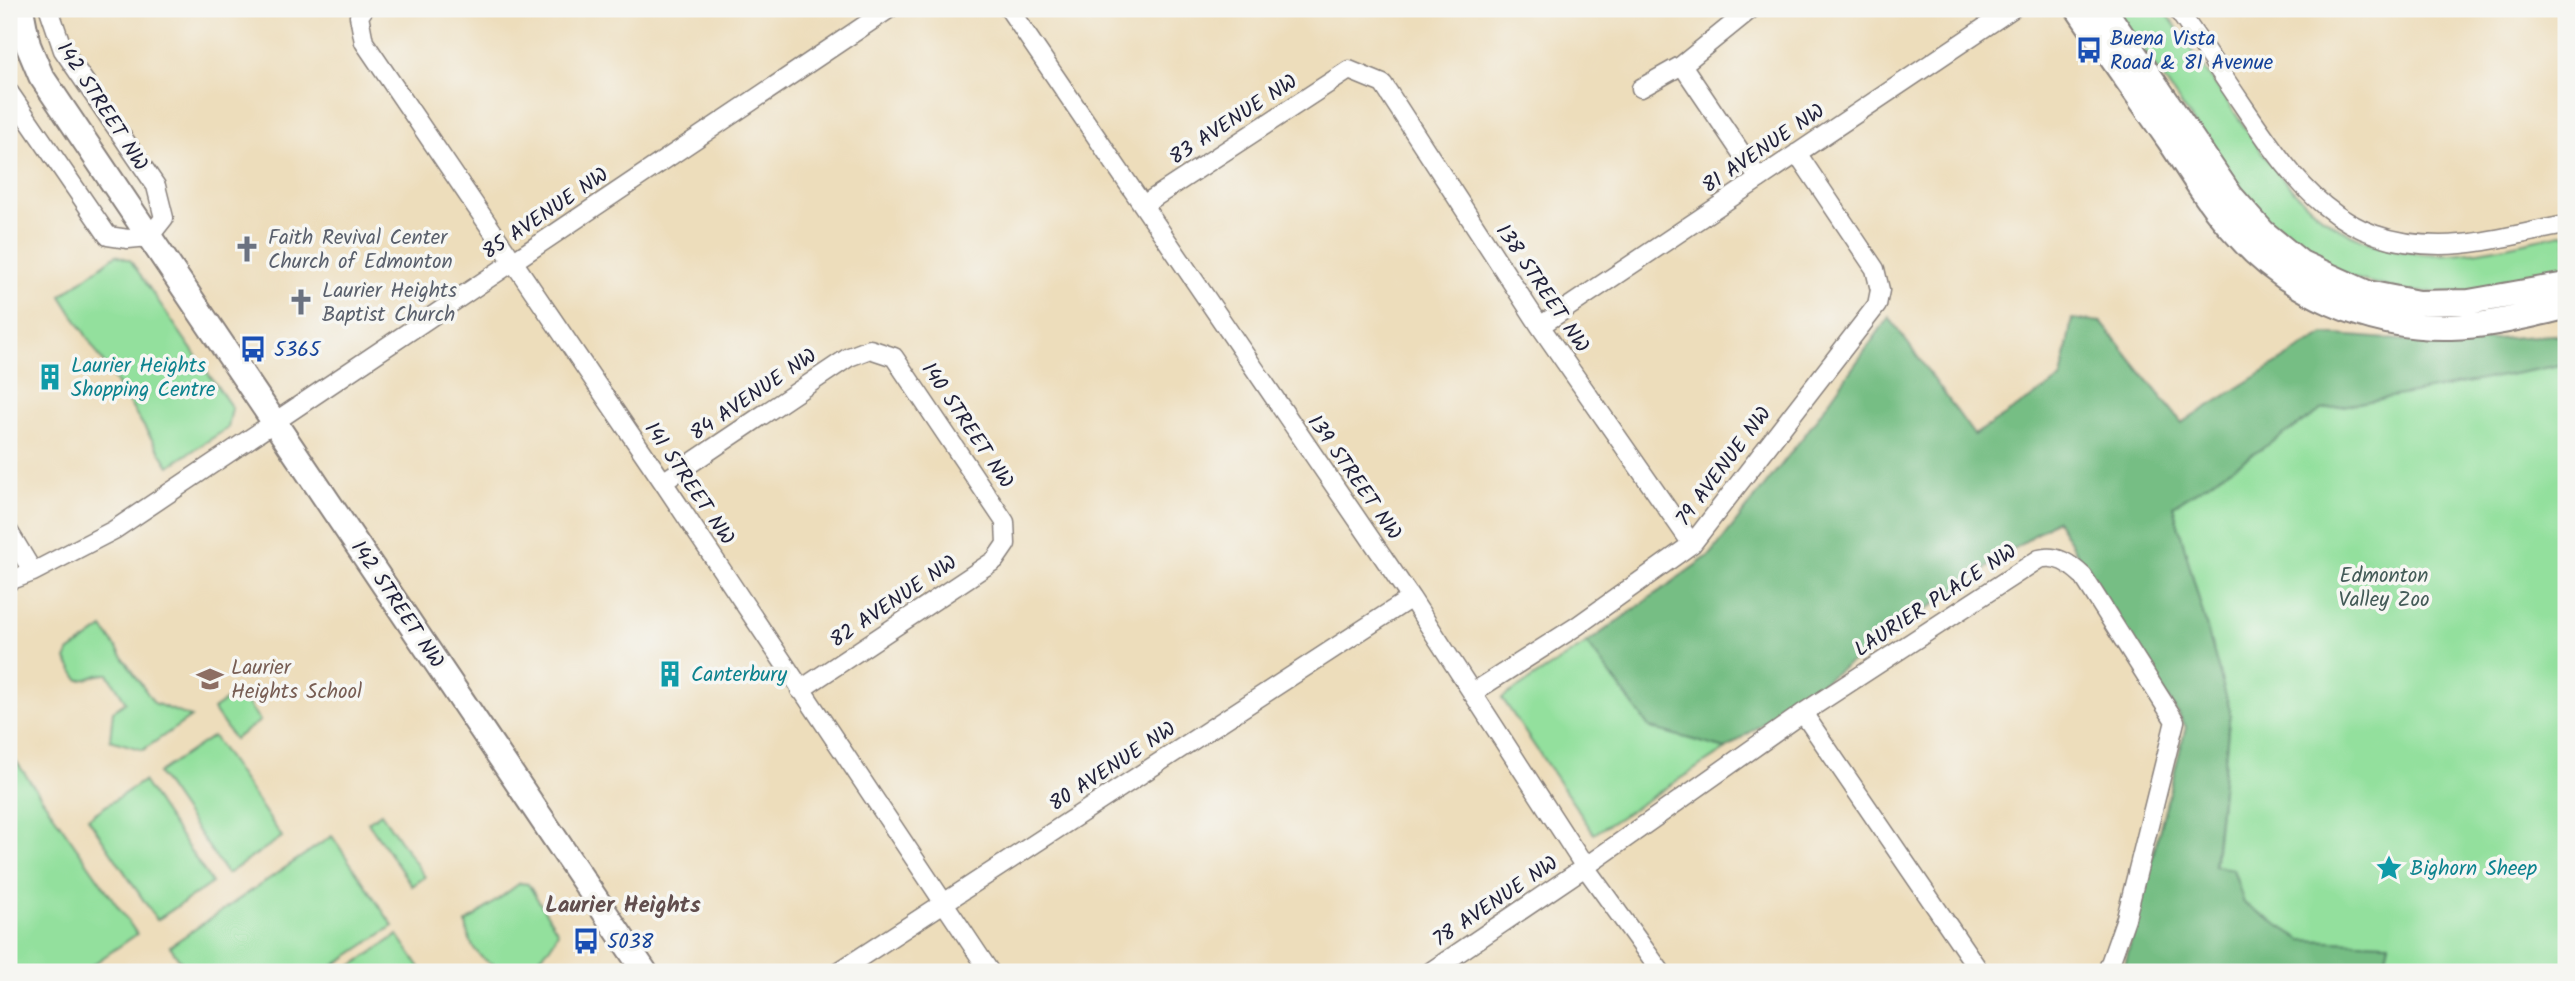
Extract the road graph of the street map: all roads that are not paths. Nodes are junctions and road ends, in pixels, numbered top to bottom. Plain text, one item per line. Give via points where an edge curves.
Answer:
1 (20, 9) edge
2 (50, 9) edge
3 (889, 9) edge
4 (1009, 9) edge
5 (1751, 9) edge
6 (2012, 9) edge
7 (2078, 9) edge
8 (2104, 9) edge
9 (2177, 9) edge
10 (362, 13) edge
11 (9, 51) edge
12 (1682, 65) junction
13 (1349, 71) joint
14 (41, 76) junction
15 (1641, 88) dead end
16 (9, 92) edge
17 (1797, 153) junction
18 (1759, 179) junction
19 (1143, 205) junction
20 (2566, 225) edge
21 (149, 237) junction
22 (513, 264) junction
23 (2566, 285) edge
24 (2566, 307) edge
25 (1539, 326) junction
26 (870, 349) joint
27 (275, 424) junction
28 (663, 482) junction
29 (9, 532) edge
30 (1006, 544) joint
31 (1692, 544) junction
32 (33, 572) junction
33 (9, 581) edge
34 (1411, 598) junction
35 (800, 690) junction
36 (1472, 693) junction
37 (1803, 713) junction
38 (1586, 867) junction
39 (943, 904) junction
40 (645, 972) edge
41 (838, 972) edge
42 (990, 972) edge
43 (1430, 972) edge
44 (1661, 972) edge
45 (1980, 972) edge
46 (2107, 972) edge

1 - 14 street, 142 STREET NW
2 - 21 street, 142 STREET NW via 63,50 156,186 164,218
3 - 22 street, 85 AVENUE NW
4 - 19 street, 139 STREET NW
5 - 12 street
6 - 17 street, 81 AVENUE NW
7 - 24 street via 2217,211 2252,251 2294,283 2368,316 2422,326 2477,325
8 - 23 street via 2231,196 2263,232 2301,262 2367,293 2418,303 2469,302
9 - 20 street via 2288,173 2316,201 2352,224 2395,240 2441,245
10 - 22 street, 141 STREET NW via 364,43
11 - 14 street, 142 STREET NW
12 - 15 street
12 - 18 street
13 - 19 street, 83 AVENUE NW
13 - 25 street, 138 STREET NW via 1383,84
14 - 21 street, 142 STREET NW
16 - 21 street via 108,236
17 - 18 street, 81 AVENUE NW
17 - 31 street, 79 AVENUE NW via 1875,269 1880,290 1877,305
18 - 25 street, 81 AVENUE NW
19 - 34 street, 139 STREET NW
21 - 27 street, 142 STREET NW
22 - 27 street, 85 AVENUE NW
22 - 28 street, 141 STREET NW
25 - 31 street, 138 STREET NW
26 - 28 street, 84 AVENUE NW via 849,357
26 - 30 street, 140 STREET NW via 894,357 1005,522
27 - 32 street, 85 AVENUE NW via 114,530
27 - 40 street, 142 STREET NW
28 - 35 street, 141 STREET NW
29 - 32 street
30 - 35 street, 82 AVENUE NW via 995,560
31 - 36 street, 79 AVENUE NW
32 - 33 street, 85 AVENUE NW
34 - 36 street, 139 STREET NW
34 - 39 street, 80 AVENUE NW
35 - 39 street, 141 STREET NW
36 - 38 street, 139 STREET NW
37 - 38 street, LAURIER PLACE NW
37 - 45 street
37 - 46 street, LAURIER PLACE NW via 2039,559 2056,558 2076,569 2175,721 2126,918
38 - 43 street, 78 AVENUE NW
38 - 44 street, 139 STREET NW
39 - 41 street, 80 AVENUE NW
39 - 42 street, 141 STREET NW

